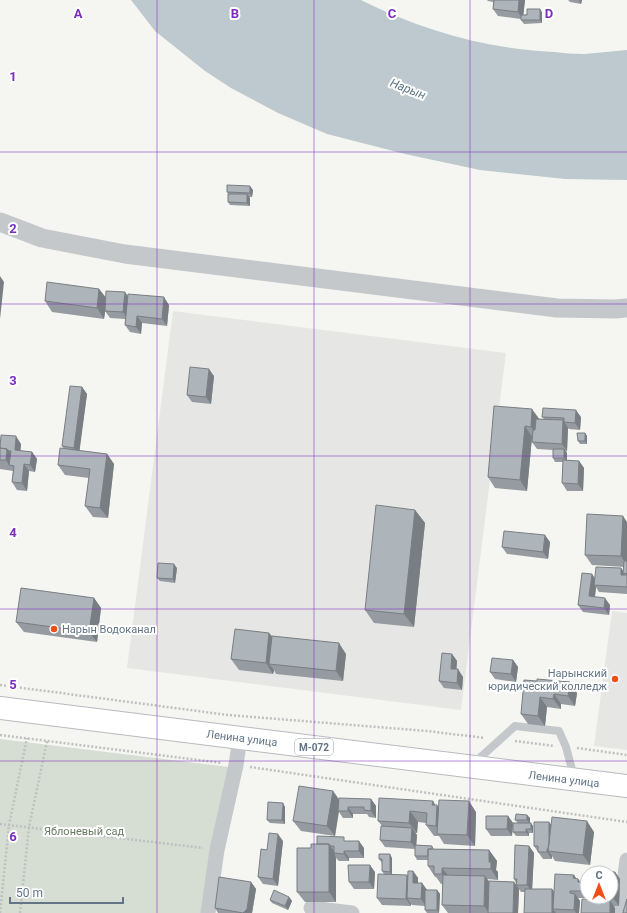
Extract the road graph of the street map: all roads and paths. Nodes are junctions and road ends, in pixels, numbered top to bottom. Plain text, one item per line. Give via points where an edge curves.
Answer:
1 (0, 222) edge
2 (627, 308) edge
3 (0, 685) edge
4 (0, 708) edge
5 (0, 735) edge
6 (27, 738) junction
7 (240, 738) junction
8 (499, 739) junction
9 (47, 741) junction
10 (566, 747) junction
11 (627, 755) edge
12 (236, 765) junction
13 (469, 767) junction
14 (575, 780) junction
15 (627, 786) edge
16 (627, 822) edge
17 (0, 824) edge
18 (9, 825) junction
19 (29, 827) junction
20 (217, 850) junction
21 (627, 860) edge
22 (311, 908) dead end
23 (0, 913) edge
24 (20, 913) edge
25 (208, 913) edge
26 (352, 913) edge
27 (620, 913) edge

1 - 2 street via 42,238 125,254 557,308
3 - 8 path via 228,715 427,730
4 - 7 main road, Ленина улица / М-072
5 - 6 path
6 - 9 path
6 - 18 path
7 - 12 street
7 - 13 main road, Ленина улица / М-072
8 - 10 path
8 - 10 lane via 515,726 559,731
8 - 13 lane
9 - 12 path
9 - 19 path
10 - 11 path
10 - 14 lane
12 - 16 path
12 - 20 street
13 - 14 main road, Ленина улица / М-072
14 - 15 main road, Ленина улица / М-072
17 - 18 path
18 - 19 path
18 - 23 path
19 - 20 path
19 - 24 path
20 - 25 street
21 - 27 street
22 - 26 street

